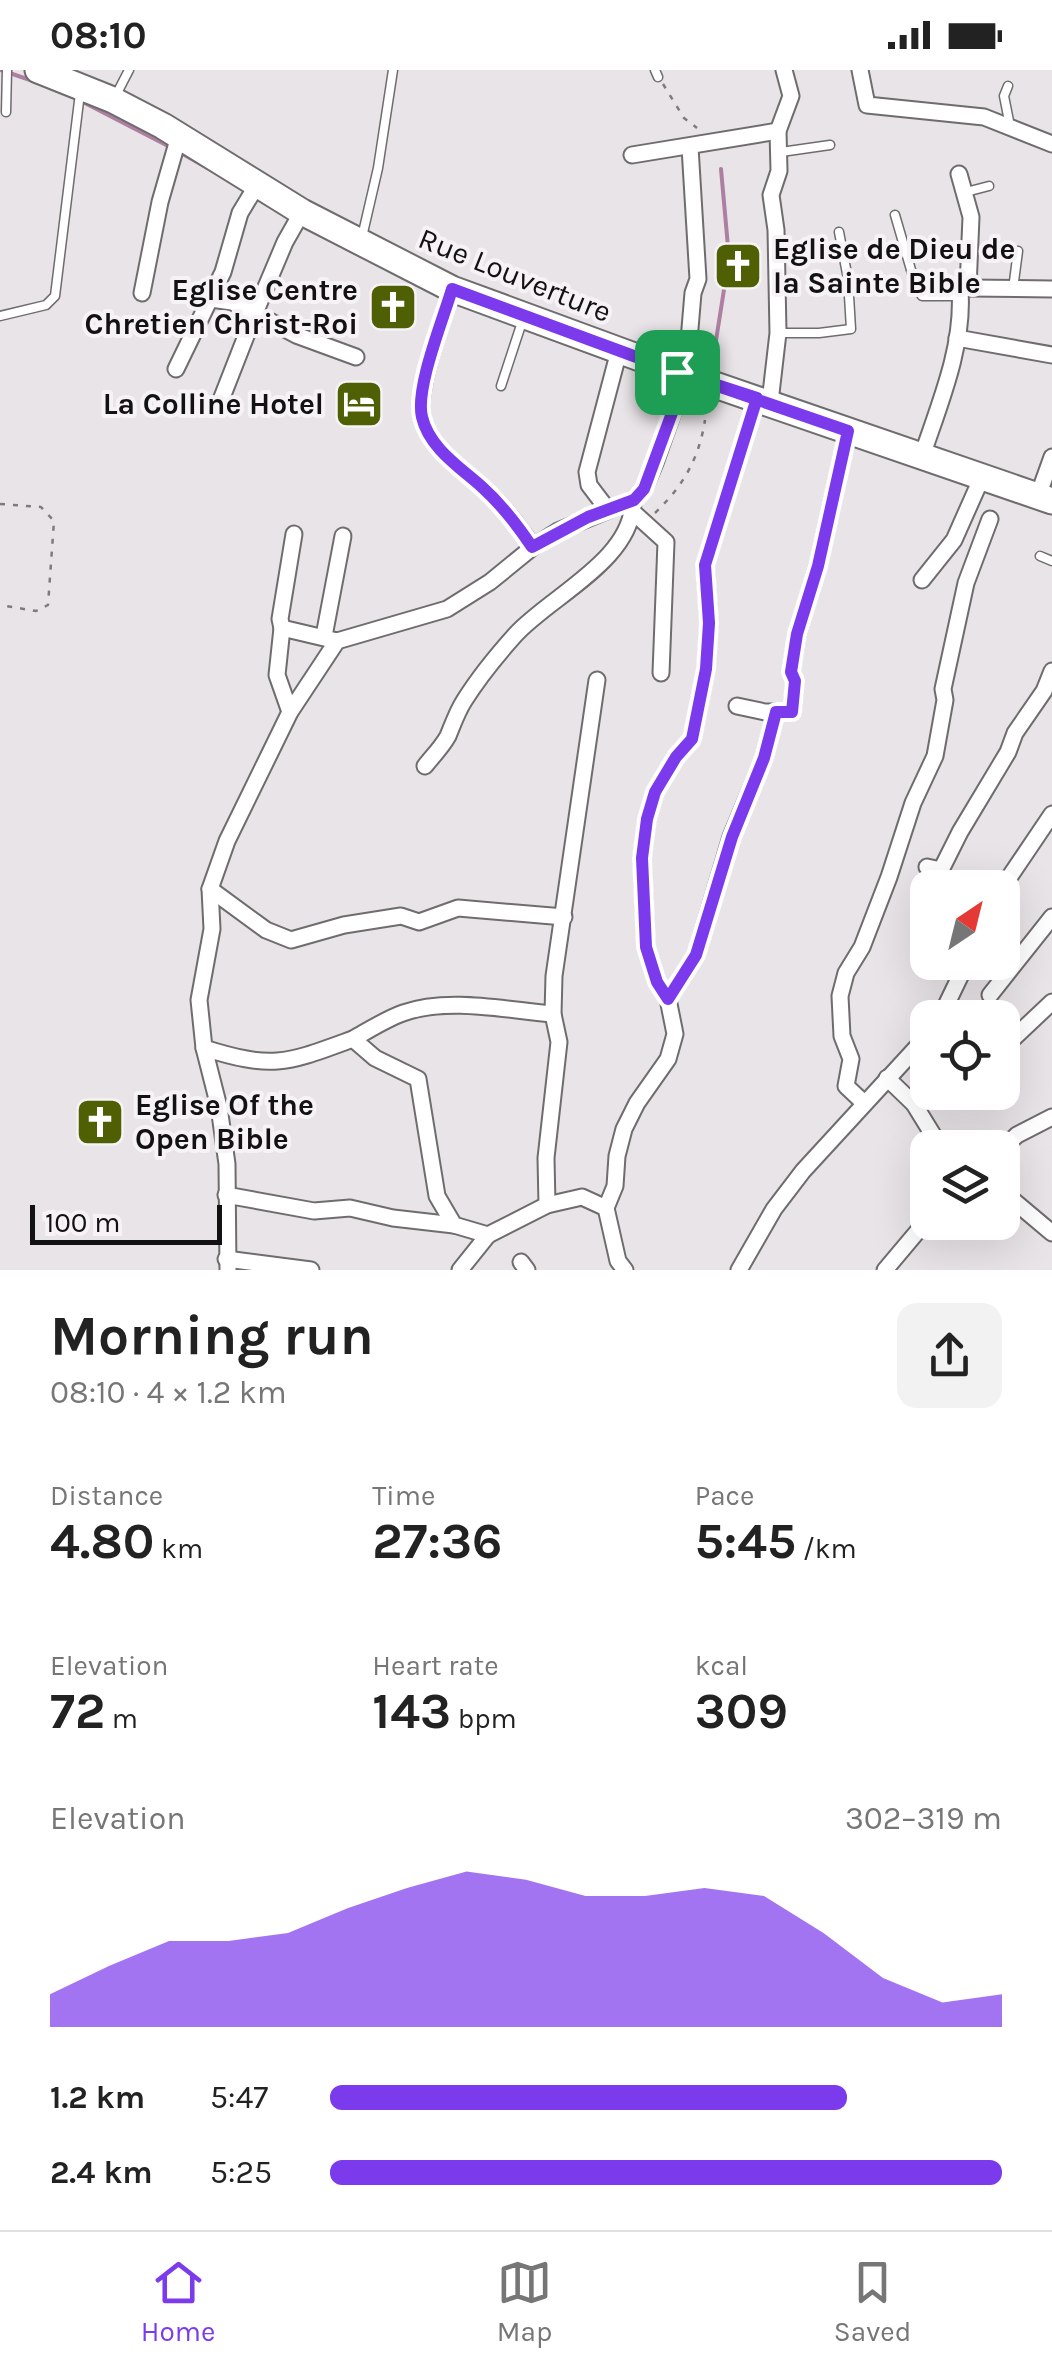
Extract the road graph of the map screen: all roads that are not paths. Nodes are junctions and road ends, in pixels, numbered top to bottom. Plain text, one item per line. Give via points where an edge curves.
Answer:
1 (7, 70) edge
2 (38, 70) edge
3 (129, 70) edge
4 (784, 70) edge
5 (860, 70) edge
6 (394, 71) edge
7 (1008, 86) dead end
8 (79, 94) junction
9 (113, 100) junction
10 (6, 112) dead end
11 (1010, 126) junction
12 (778, 132) junction
13 (1052, 144) edge
14 (177, 145) junction
15 (830, 145) dead end
16 (690, 147) junction
17 (781, 152) junction
18 (632, 155) dead end
19 (959, 174) dead end
20 (989, 186) dead end
21 (254, 191) junction
22 (966, 192) junction
23 (896, 215) dead end
24 (298, 218) junction
25 (839, 232) dead end
26 (360, 244) junction
27 (1018, 251) dead end
28 (1013, 289) junction
29 (1052, 290) edge
30 (964, 292) junction
31 (142, 293) dead end
32 (450, 295) junction
33 (211, 299) junction
34 (255, 313) junction
35 (0, 316) edge
36 (521, 324) junction
37 (778, 333) junction
38 (957, 338) junction
39 (1052, 355) edge
40 (356, 357) dead end
41 (616, 359) junction
42 (176, 369) dead end
43 (682, 380) junction
44 (501, 386) dead end
45 (759, 404) junction
46 (219, 406) dead end
47 (848, 431) junction
48 (922, 456) junction
49 (1052, 457) edge
50 (982, 477) junction
51 (1045, 498) edge
52 (608, 510) junction
53 (638, 511) junction
54 (990, 519) dead end
55 (294, 534) dead end
56 (344, 536) dead end
57 (532, 547) junction
58 (1040, 556) dead end
59 (1052, 561) edge
60 (922, 580) dead end
61 (282, 628) junction
62 (331, 638) junction
63 (1052, 670) edge
64 (661, 673) dead end
65 (597, 680) dead end
66 (737, 706) dead end
67 (290, 712) junction
68 (776, 712) junction
69 (424, 766) dead end
70 (1052, 814) edge
71 (927, 867) dead end
72 (1014, 870) edge
73 (210, 889) junction
74 (564, 917) junction
75 (1052, 917) edge
76 (990, 995) dead end
77 (668, 999) junction
78 (1052, 1002) edge
79 (553, 1014) junction
80 (1020, 1032) edge
81 (353, 1038) junction
82 (204, 1048) junction
83 (910, 1054) edge
84 (887, 1078) junction
85 (910, 1100) edge
86 (864, 1103) junction
87 (1052, 1116) edge
88 (1020, 1133) edge
89 (226, 1195) junction
90 (547, 1205) junction
91 (1020, 1206) edge
92 (606, 1208) junction
93 (454, 1225) junction
94 (1052, 1232) edge
95 (488, 1234) junction
96 (910, 1240) edge
97 (227, 1264) edge
98 (615, 1267) edge
99 (311, 1270) edge
100 (460, 1270) edge
101 (739, 1270) edge
102 (885, 1270) edge

1 - 10 lane
2 - 8 main road, Rue Louverture
3 - 9 lane
4 - 12 street via 791,96
5 - 11 street via 867,105 970,115
6 - 26 lane
7 - 11 lane
8 - 9 main road, Rue Louverture
8 - 35 lane via 56,296
9 - 14 main road, Rue Louverture
11 - 13 street
12 - 16 street
12 - 17 street
14 - 21 main road, Rue Louverture
14 - 31 street
15 - 17 lane
16 - 18 street
16 - 43 street via 698,280
17 - 37 street via 771,196
19 - 22 street
20 - 22 lane
21 - 24 main road, Rue Louverture
21 - 33 street
22 - 30 street via 971,217
23 - 30 lane via 922,296
24 - 26 main road, Rue Louverture
24 - 34 street
25 - 37 lane via 851,328
26 - 32 main road, Rue Louverture
27 - 28 lane
28 - 29 street
28 - 30 street
30 - 38 street
32 - 36 main road, Rue Louverture
32 - 57 street via 422,417 440,448
33 - 34 street
33 - 42 street
34 - 40 street
34 - 46 street
36 - 41 main road, Rue Louverture
36 - 44 lane
37 - 45 street
38 - 39 street
38 - 48 street
41 - 43 main road, Rue Louverture
41 - 52 street via 587,472
43 - 45 main road, Rue Louverture
43 - 53 street
45 - 47 main road, Rue Louverture
45 - 77 street via 705,565 706,669 692,739 655,792 647,819 646,947
47 - 48 main road, Rue Louverture
47 - 68 street via 797,634 792,712
48 - 50 main road, Rue Louverture
49 - 51 street
50 - 51 main road, Rue Louverture
50 - 60 street via 954,540
52 - 53 street
52 - 57 street
53 - 64 street via 666,542
53 - 69 street via 584,581 497,656
54 - 86 street via 966,583 935,756 840,996 851,1059 846,1086
55 - 61 street
56 - 62 street
57 - 62 street via 447,608
58 - 59 lane
61 - 62 street
61 - 67 street via 277,675
62 - 67 street
63 - 71 street via 941,870
65 - 74 street
66 - 68 street
67 - 73 street
68 - 77 street via 696,955
70 - 72 street
73 - 74 street via 291,940 401,916 419,922 458,908
73 - 82 street via 212,930 198,1000
74 - 79 street
75 - 76 street
77 - 92 street via 675,1034 668,1059 624,1130
78 - 80 street
79 - 81 street via 432,1008 402,1013
79 - 90 street via 559,1042
81 - 82 street via 278,1063
81 - 93 street via 375,1058 418,1079 436,1196
82 - 89 street via 219,1107
83 - 84 street
84 - 85 street
84 - 86 street
86 - 101 street via 774,1208
87 - 88 street
89 - 93 street
89 - 97 street
90 - 92 street via 582,1196
90 - 95 street
91 - 94 street
92 - 98 street
93 - 95 street
95 - 100 street
96 - 102 street
97 - 99 street

